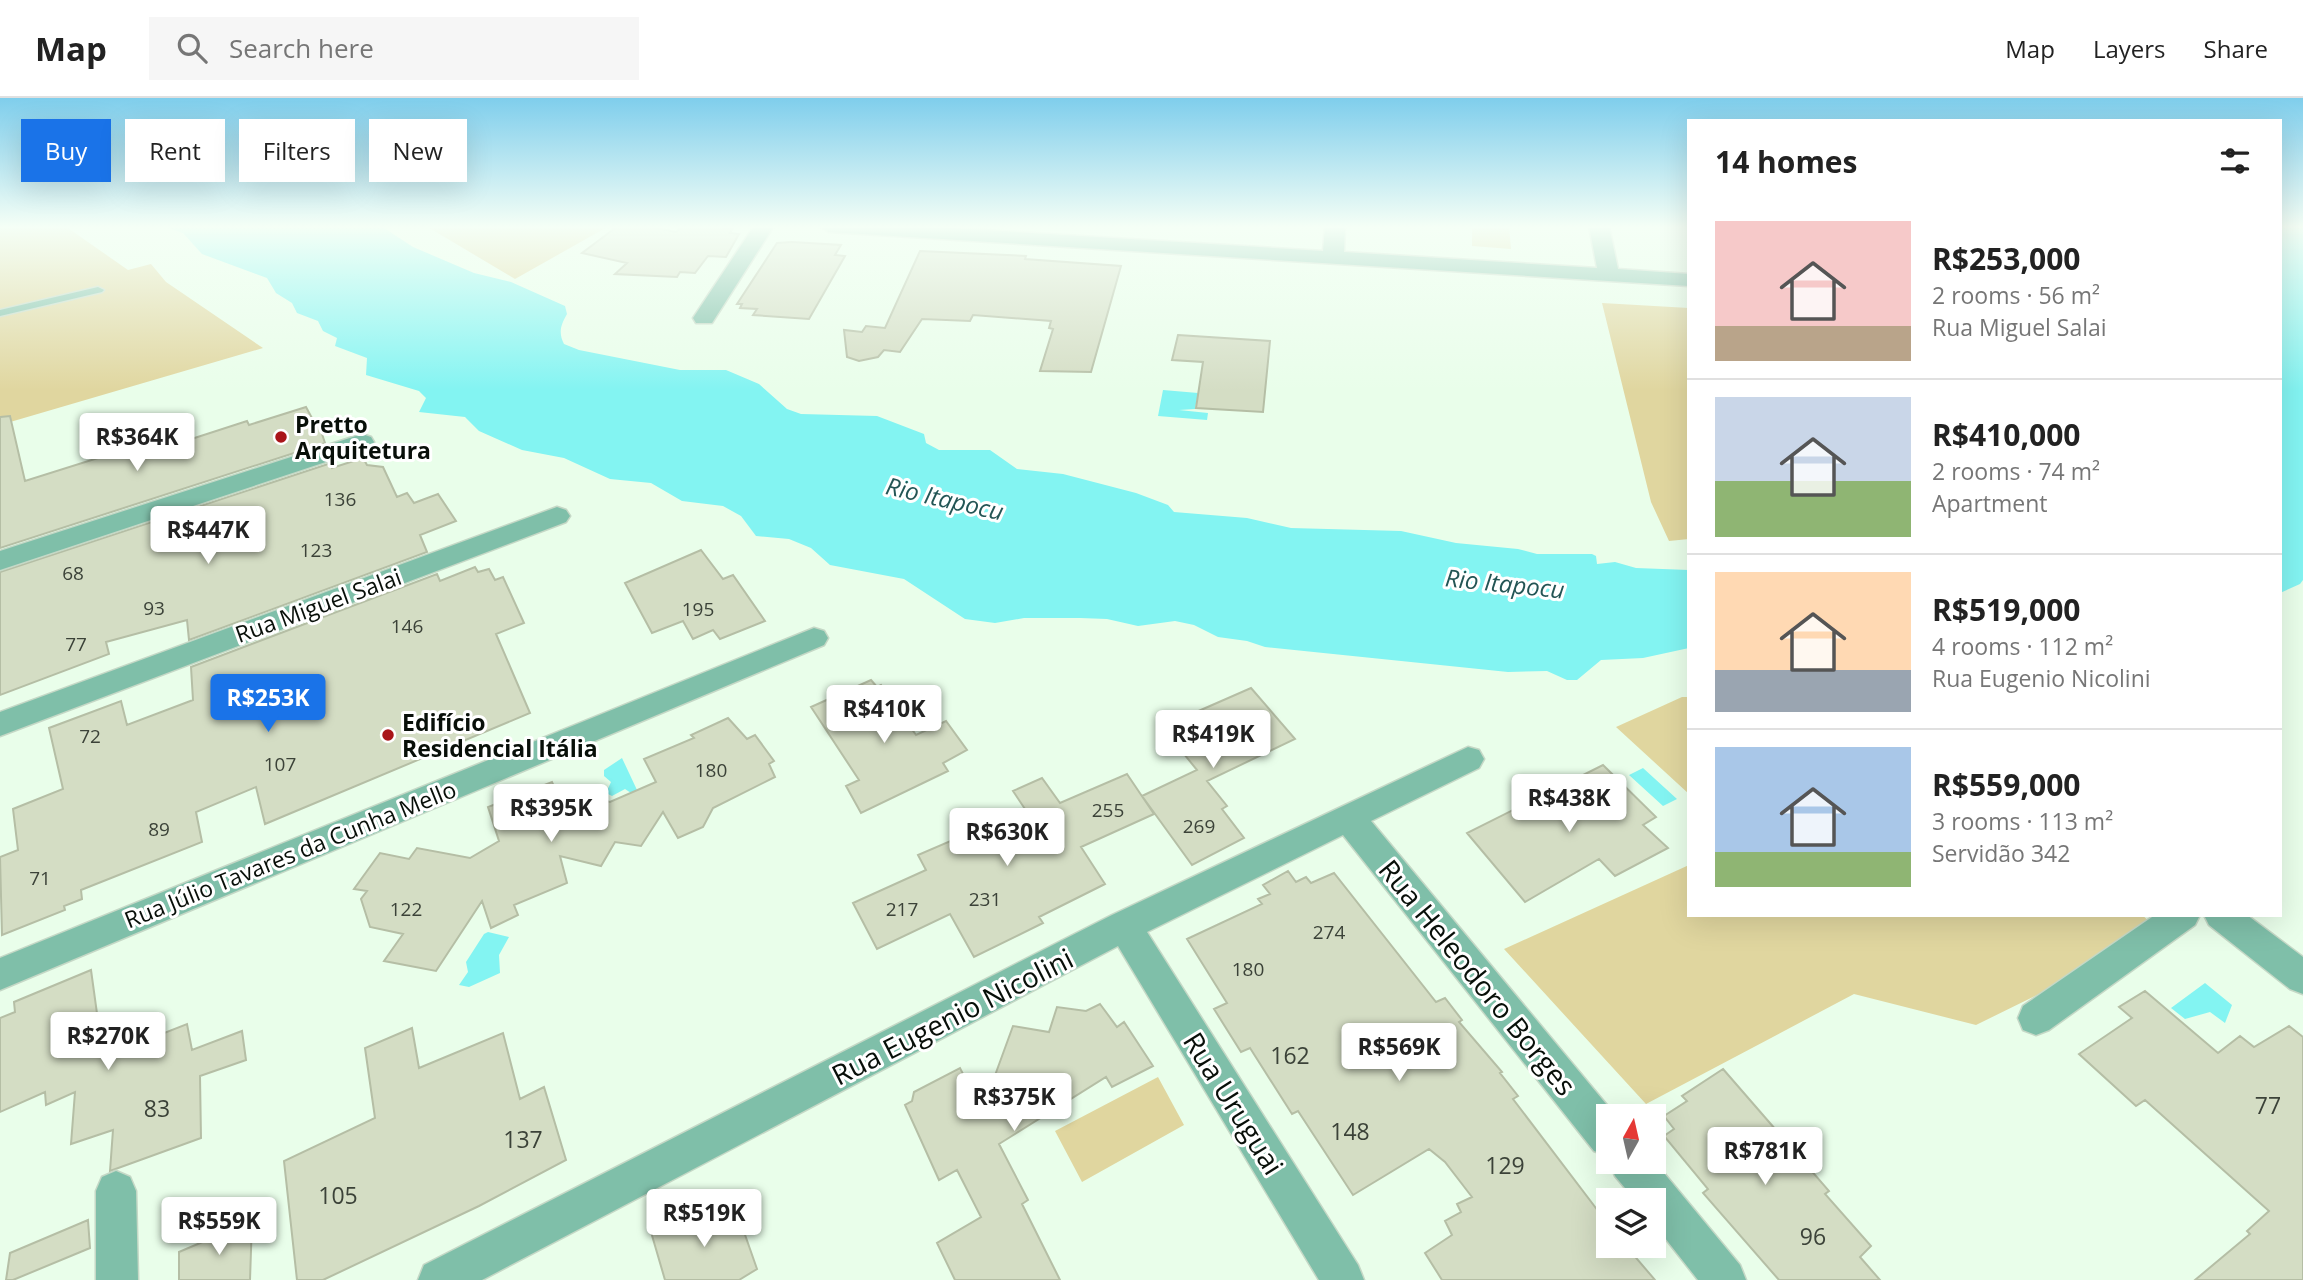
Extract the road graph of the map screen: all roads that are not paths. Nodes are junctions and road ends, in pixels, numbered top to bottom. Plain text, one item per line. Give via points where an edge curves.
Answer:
1 (728, 281) edge
2 (97, 289) dead end
3 (0, 313) edge
4 (704, 318) dead end
5 (362, 442) dead end
6 (557, 516) dead end
7 (0, 561) edge
8 (814, 638) dead end
9 (0, 724) edge
10 (1468, 759) dead end
11 (1348, 817) junction
12 (2180, 917) edge
13 (2224, 917) edge
14 (1125, 926) junction
15 (0, 974) edge
16 (2303, 978) edge
17 (2036, 1018) dead end
18 (1596, 1122) edge
19 (1639, 1174) edge
20 (116, 1191) dead end
21 (117, 1280) edge
22 (439, 1280) edge
23 (1343, 1280) edge
24 (1725, 1280) edge

1 - 4 street
2 - 3 lane
5 - 7 street
6 - 9 street, Rua Miguel Salai
8 - 15 street, Rua Júlio Tavares da Cunha Mello
10 - 11 street, Rua Eugenio Nicolini
11 - 14 street, Rua Eugenio Nicolini
11 - 18 street, Rua Heleodoro Borges
12 - 17 street
13 - 16 street
14 - 22 street, Rua Eugenio Nicolini
14 - 23 street, Rua Uruguai
19 - 24 street
20 - 21 street

